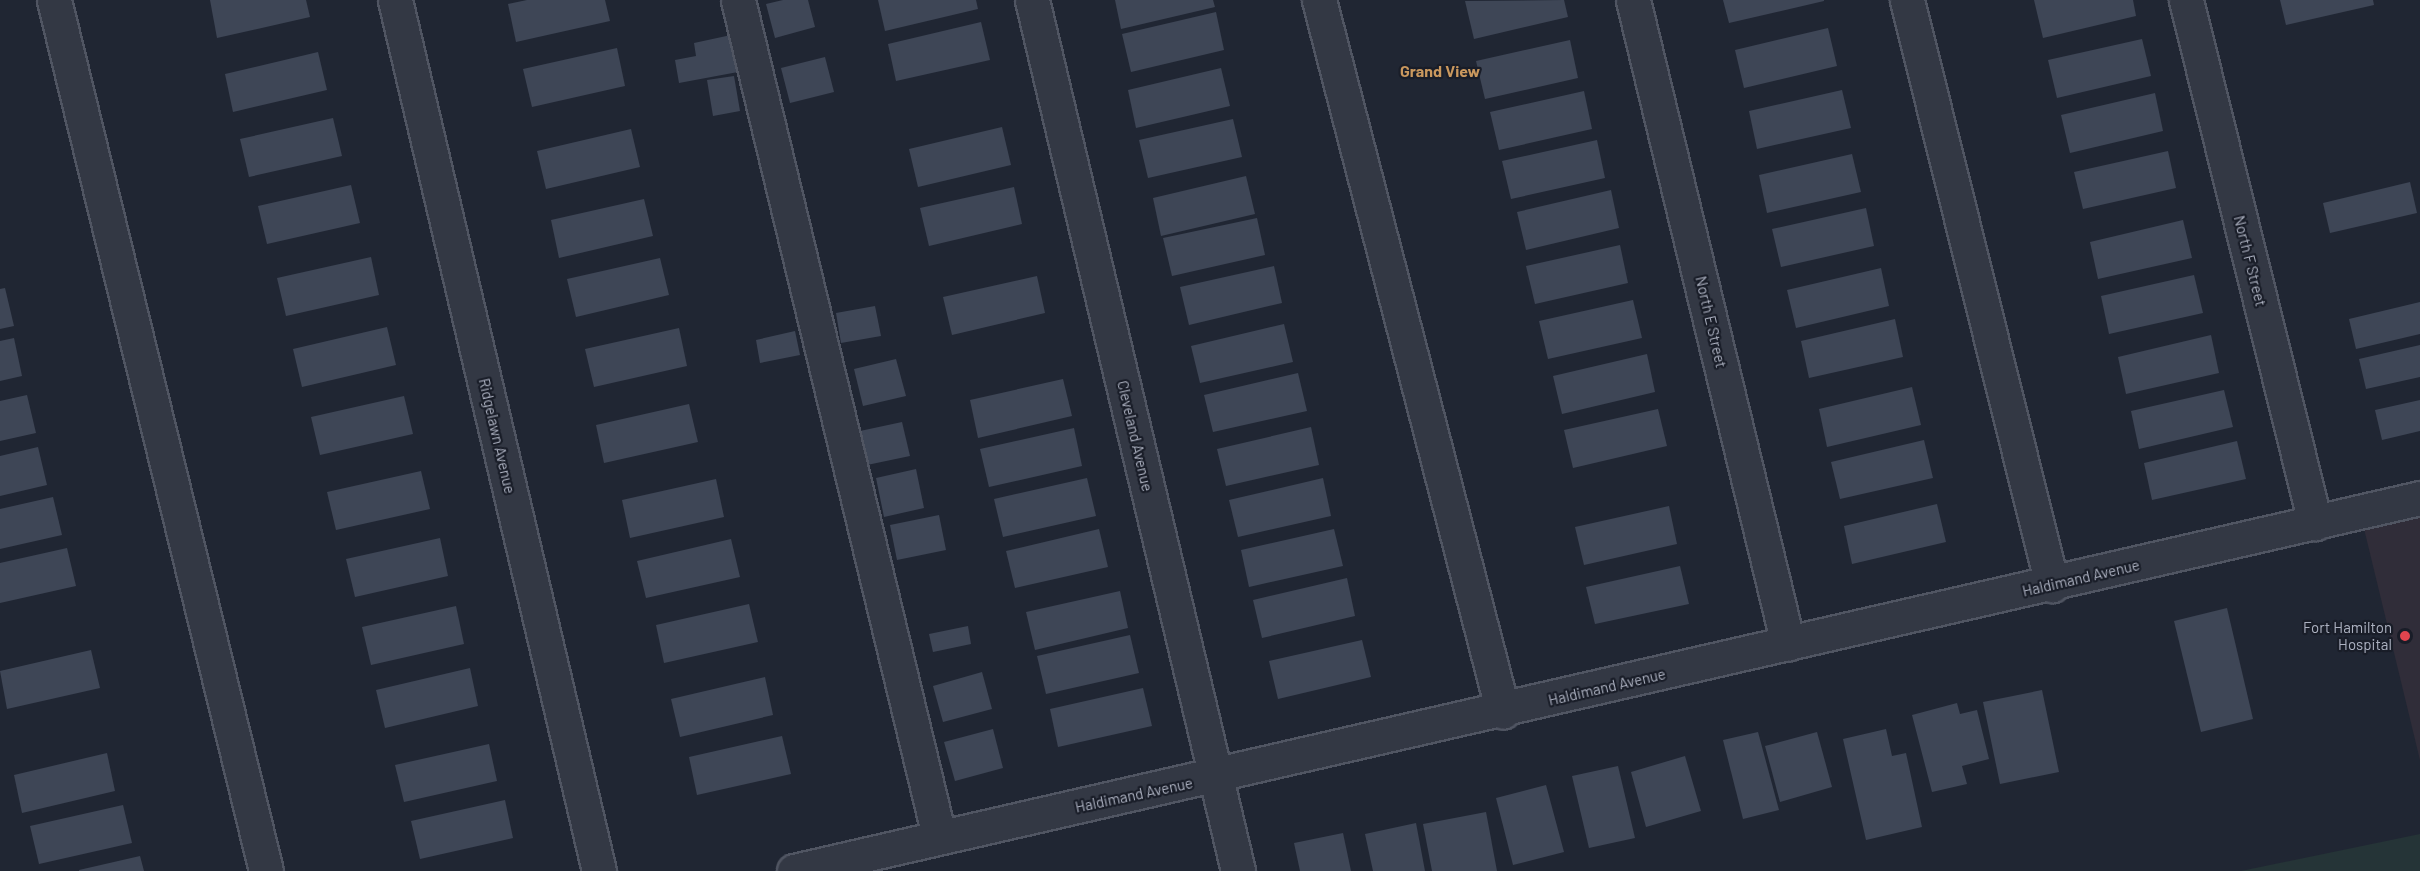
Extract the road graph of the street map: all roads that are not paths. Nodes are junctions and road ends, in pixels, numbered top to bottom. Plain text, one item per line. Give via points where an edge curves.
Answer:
1 (54, 0) edge
2 (395, 0) edge
3 (738, 0) edge
4 (1032, 0) edge
5 (1319, 0) edge
6 (1633, 0) edge
7 (1907, 0) edge
8 (2186, 0) edge
9 (2420, 498) edge
10 (2315, 523) junction
11 (2052, 585) junction
12 (1788, 644) junction
13 (1503, 711) junction
14 (1216, 778) junction
15 (939, 836) junction
16 (266, 871) edge
17 (599, 871) edge
18 (794, 871) edge
19 (1238, 871) edge

1 - 16 street
2 - 17 street, Ridgelawn Avenue
3 - 15 street
4 - 14 street, Cleveland Avenue
5 - 13 street
6 - 12 street, North E Street
7 - 11 street
8 - 10 street, North F Street
9 - 10 street, Haldimand Avenue
10 - 11 street, Haldimand Avenue
11 - 12 street, Haldimand Avenue
12 - 13 street, Haldimand Avenue
13 - 14 street, Haldimand Avenue
14 - 15 street, Haldimand Avenue
14 - 19 street, Cleveland Avenue
15 - 18 street, Haldimand Avenue

